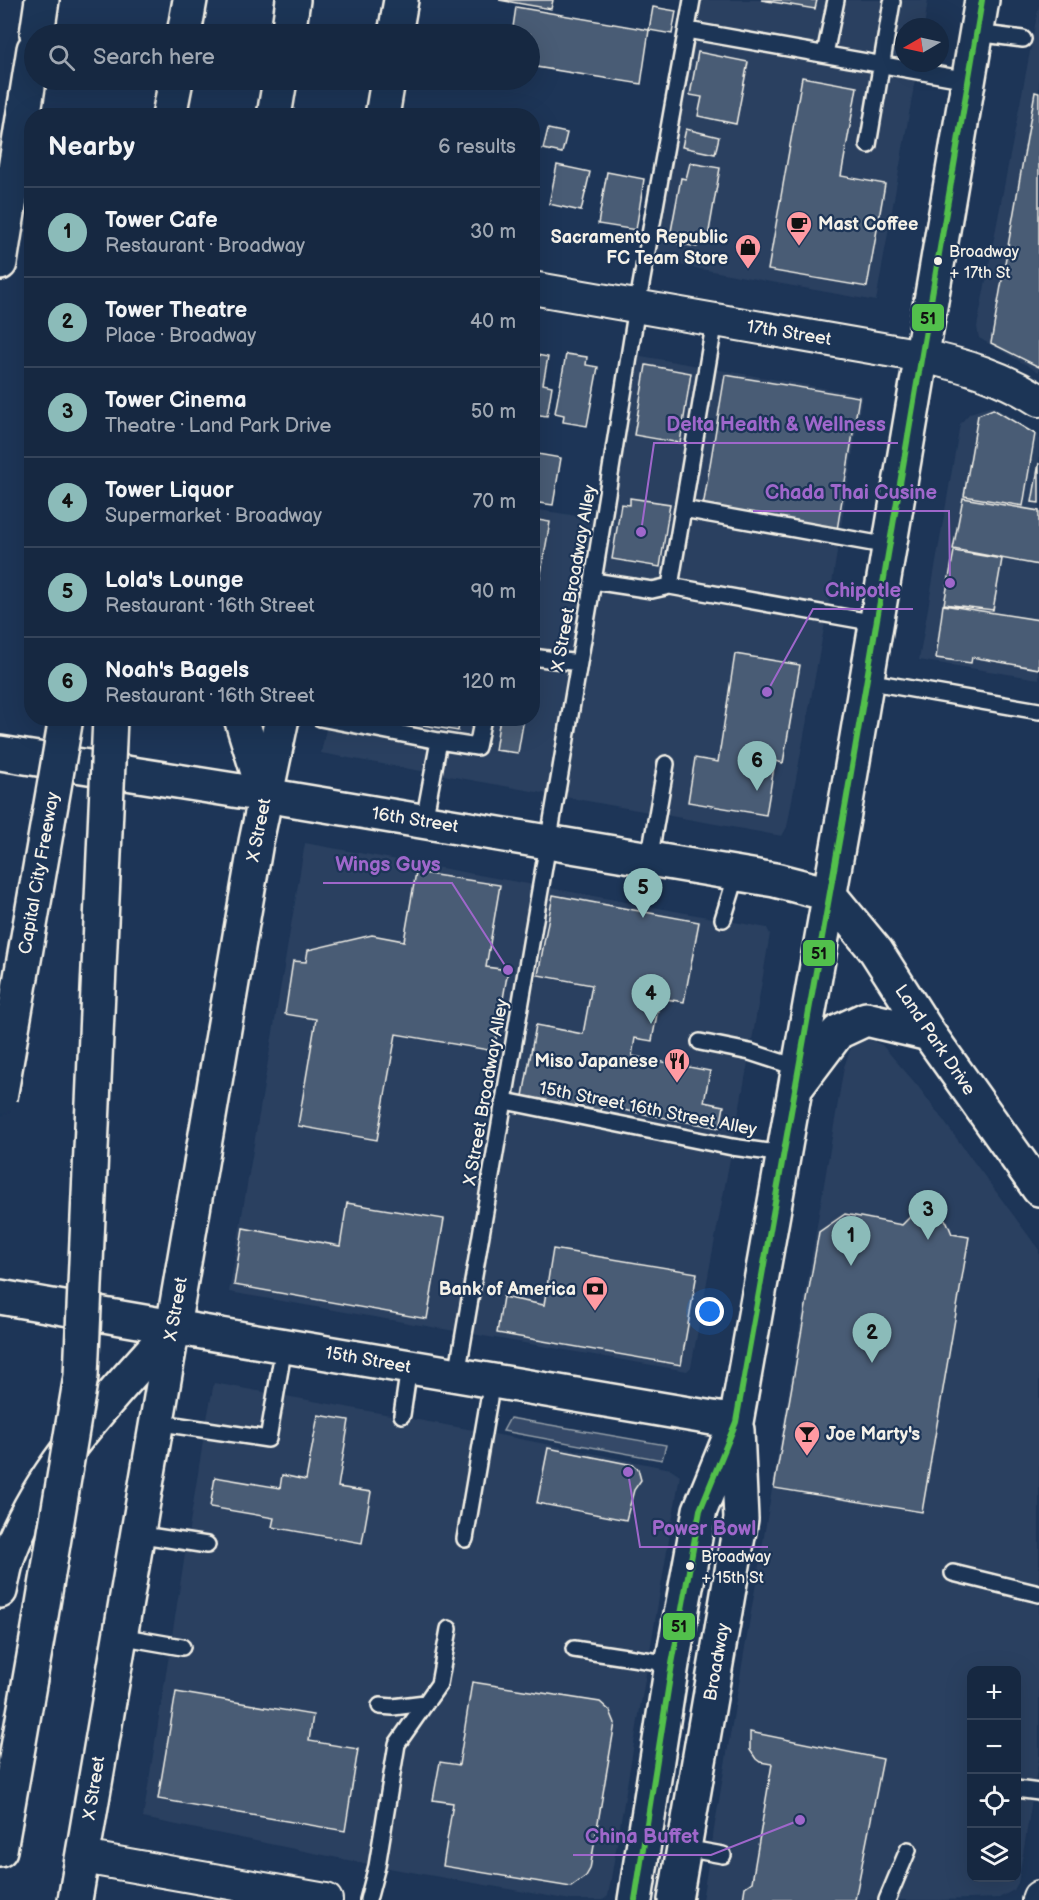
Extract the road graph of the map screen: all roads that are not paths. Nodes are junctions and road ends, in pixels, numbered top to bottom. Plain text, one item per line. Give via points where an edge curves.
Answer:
1 (42, 0) edge
2 (190, 0) edge
3 (293, 0) edge
4 (401, 0) edge
5 (692, 0) edge
6 (836, 0) edge
7 (982, 0) edge
8 (892, 2) dead end
9 (38, 24) edge
10 (186, 24) edge
11 (289, 24) edge
12 (397, 24) edge
13 (687, 30) junction
14 (976, 33) junction
15 (1023, 39) dead end
16 (825, 54) junction
17 (882, 64) junction
18 (968, 80) junction
19 (27, 90) edge
20 (174, 90) edge
21 (278, 90) edge
22 (386, 90) edge
23 (25, 108) edge
24 (171, 108) edge
25 (275, 108) edge
26 (383, 108) edge
27 (24, 112) edge
28 (868, 144) dead end
29 (0, 263) edge
30 (540, 289) edge
31 (638, 307) junction
32 (715, 320) junction
33 (922, 356) junction
34 (1039, 400) edge
35 (683, 509) junction
36 (889, 546) junction
37 (593, 581) junction
38 (670, 586) junction
39 (876, 623) junction
40 (540, 658) edge
41 (579, 663) junction
42 (866, 681) junction
43 (1039, 711) edge
44 (65, 726) edge
45 (110, 726) edge
46 (243, 726) edge
47 (280, 726) edge
48 (372, 726) edge
49 (481, 726) edge
50 (439, 741) junction
51 (0, 753) edge
52 (666, 764) dead end
53 (265, 795) junction
54 (424, 821) junction
55 (549, 841) junction
56 (650, 860) junction
57 (737, 874) junction
58 (830, 894) junction
59 (723, 919) dead end
60 (929, 1034) junction
61 (700, 1042) dead end
62 (797, 1078) junction
63 (0, 1098) edge
64 (505, 1101) junction
65 (784, 1154) junction
66 (1039, 1189) edge
67 (0, 1297) edge
68 (173, 1327) junction
69 (284, 1346) junction
70 (409, 1367) junction
71 (457, 1375) junction
72 (492, 1381) junction
73 (402, 1415) dead end
74 (155, 1422) junction
75 (736, 1422) junction
76 (136, 1534) junction
77 (465, 1539) dead end
78 (207, 1545) dead end
79 (953, 1573) dead end
80 (0, 1591) edge
81 (1039, 1594) edge
82 (449, 1629) dead end
83 (119, 1636) junction
84 (182, 1647) dead end
85 (574, 1649) dead end
86 (672, 1664) junction
87 (425, 1703) junction
88 (380, 1706) dead end
89 (1021, 1790) edge
90 (1039, 1792) edge
91 (2, 1838) edge
92 (684, 1848) junction
93 (908, 1850) dead end
94 (723, 1855) dead end
95 (83, 1857) junction
96 (75, 1900) edge
97 (326, 1900) edge
98 (368, 1900) edge
99 (635, 1900) edge
100 (675, 1900) edge
101 (887, 1900) edge

1 - 9 main road
2 - 10 main road
3 - 11 main road
4 - 12 main road
5 - 13 lane, X Street Broadway Alley
6 - 16 lane
7 - 14 main road, Broadway
8 - 17 lane
13 - 16 lane
13 - 31 lane, X Street Broadway Alley
14 - 15 lane
14 - 18 main road, Broadway
16 - 17 lane
17 - 18 lane
17 - 28 lane
18 - 33 main road, Broadway
19 - 23 main road
20 - 24 main road
21 - 25 main road
22 - 26 main road
27 - 29 main road
30 - 31 street, 17th Street
31 - 32 street, 17th Street
31 - 37 lane, X Street Broadway Alley
32 - 33 street, 17th Street
32 - 35 lane
33 - 34 street, 17th Street via 975,369
33 - 36 main road, Broadway
35 - 36 lane
35 - 38 lane
36 - 39 main road, Broadway
37 - 38 lane via 652,590
37 - 41 lane, X Street Broadway Alley
38 - 39 lane
39 - 42 main road, Broadway
40 - 41 lane
41 - 55 lane, X Street Broadway Alley
42 - 43 lane
42 - 58 main road, Broadway
44 - 63 main road, Capital City Freeway, bridge
45 - 91 main road, bridge via 81,1376
46 - 53 main road
47 - 53 main road, X Street
48 - 50 lane
49 - 50 lane via 477,747
50 - 54 lane
51 - 53 main road, 16th Street
52 - 56 lane
53 - 54 main road, 16th Street
53 - 68 main road, X Street
54 - 55 main road, 16th Street
55 - 56 main road, 16th Street
55 - 64 lane, X Street Broadway Alley
56 - 57 main road, 16th Street
57 - 58 main road, 16th Street
57 - 59 lane
58 - 60 main road, Land Park Drive via 876,951
58 - 62 main road, Broadway
60 - 62 main road via 866,1018 838,1032
60 - 66 main road, Land Park Drive
61 - 62 lane via 750,1052
62 - 65 main road, Broadway
64 - 65 lane, 15th Street 16th Street Alley
64 - 71 lane, X Street Broadway Alley
65 - 75 main road, Broadway
67 - 68 main road, 15th Street
68 - 69 main road, 15th Street
68 - 74 main road, X Street
68 - 80 main road via 64,1454 39,1490 9,1552
69 - 70 main road, 15th Street
69 - 74 lane via 268,1439
70 - 71 main road, 15th Street
70 - 73 lane
71 - 72 main road, 15th Street
72 - 75 main road, 15th Street
72 - 77 lane
74 - 76 main road, X Street
75 - 86 main road, Broadway via 700,1510
75 - 92 main road, Broadway via 741,1519
76 - 78 lane
76 - 83 main road, X Street
79 - 81 lane
82 - 87 lane via 439,1684
83 - 84 lane
83 - 95 main road, X Street
85 - 86 lane
86 - 99 main road, Broadway
87 - 88 lane
87 - 98 lane via 397,1744
89 - 90 lane
92 - 94 lane
92 - 100 main road, Broadway
93 - 101 lane
95 - 96 main road, X Street
95 - 97 street

